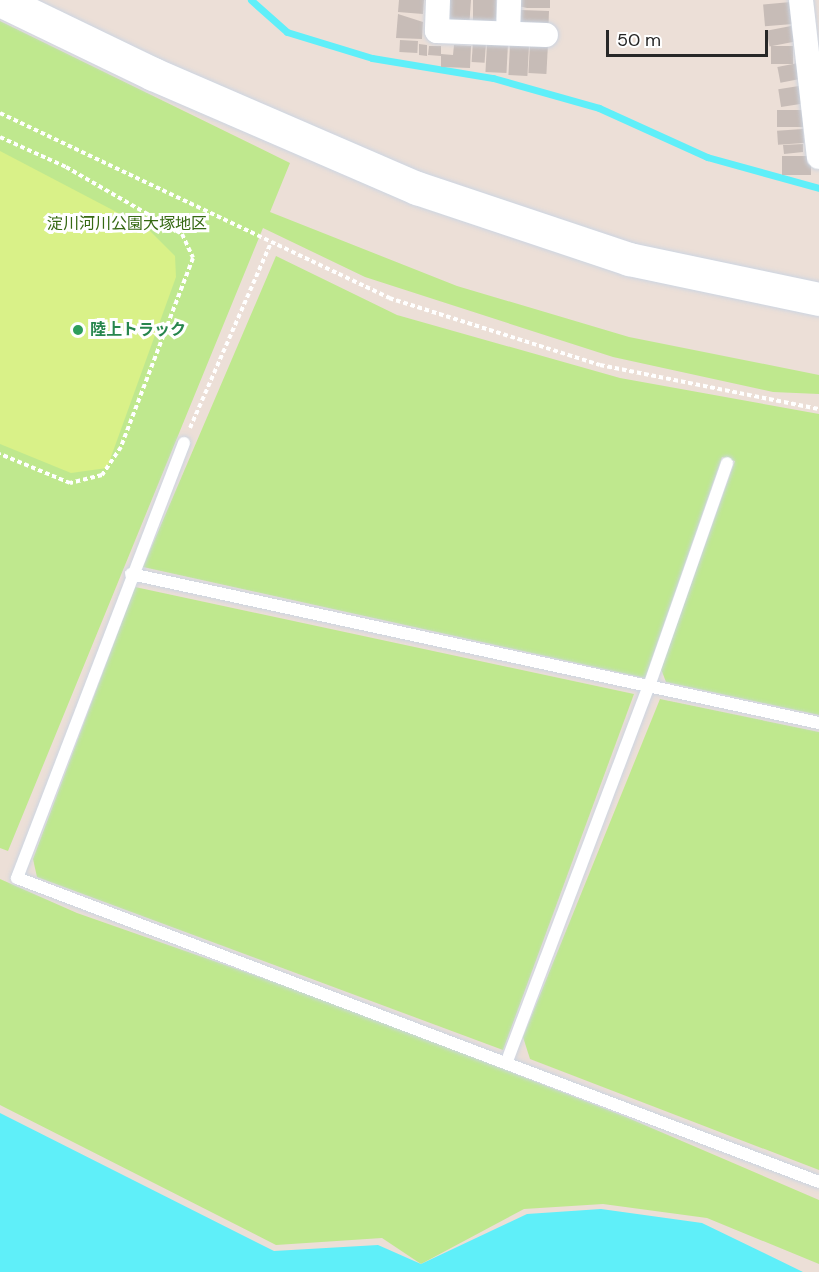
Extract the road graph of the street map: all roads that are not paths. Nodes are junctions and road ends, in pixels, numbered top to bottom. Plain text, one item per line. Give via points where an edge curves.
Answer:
1 (0, 0) edge
2 (438, 0) edge
3 (509, 0) edge
4 (801, 0) edge
5 (508, 33) junction
6 (546, 35) dead end
7 (819, 157) edge
8 (819, 299) edge
9 (184, 443) road end
10 (727, 463) dead end
11 (131, 574) junction
12 (649, 686) junction
13 (819, 723) edge
14 (507, 1061) junction
15 (819, 1182) edge

1 - 8 street via 153,74 428,192 629,259
2 - 5 street via 437,31
3 - 5 street
4 - 7 street
5 - 6 street
9 - 11 lane
10 - 12 lane
11 - 12 lane
11 - 14 lane via 17,878
12 - 13 lane
12 - 14 lane
14 - 15 lane

